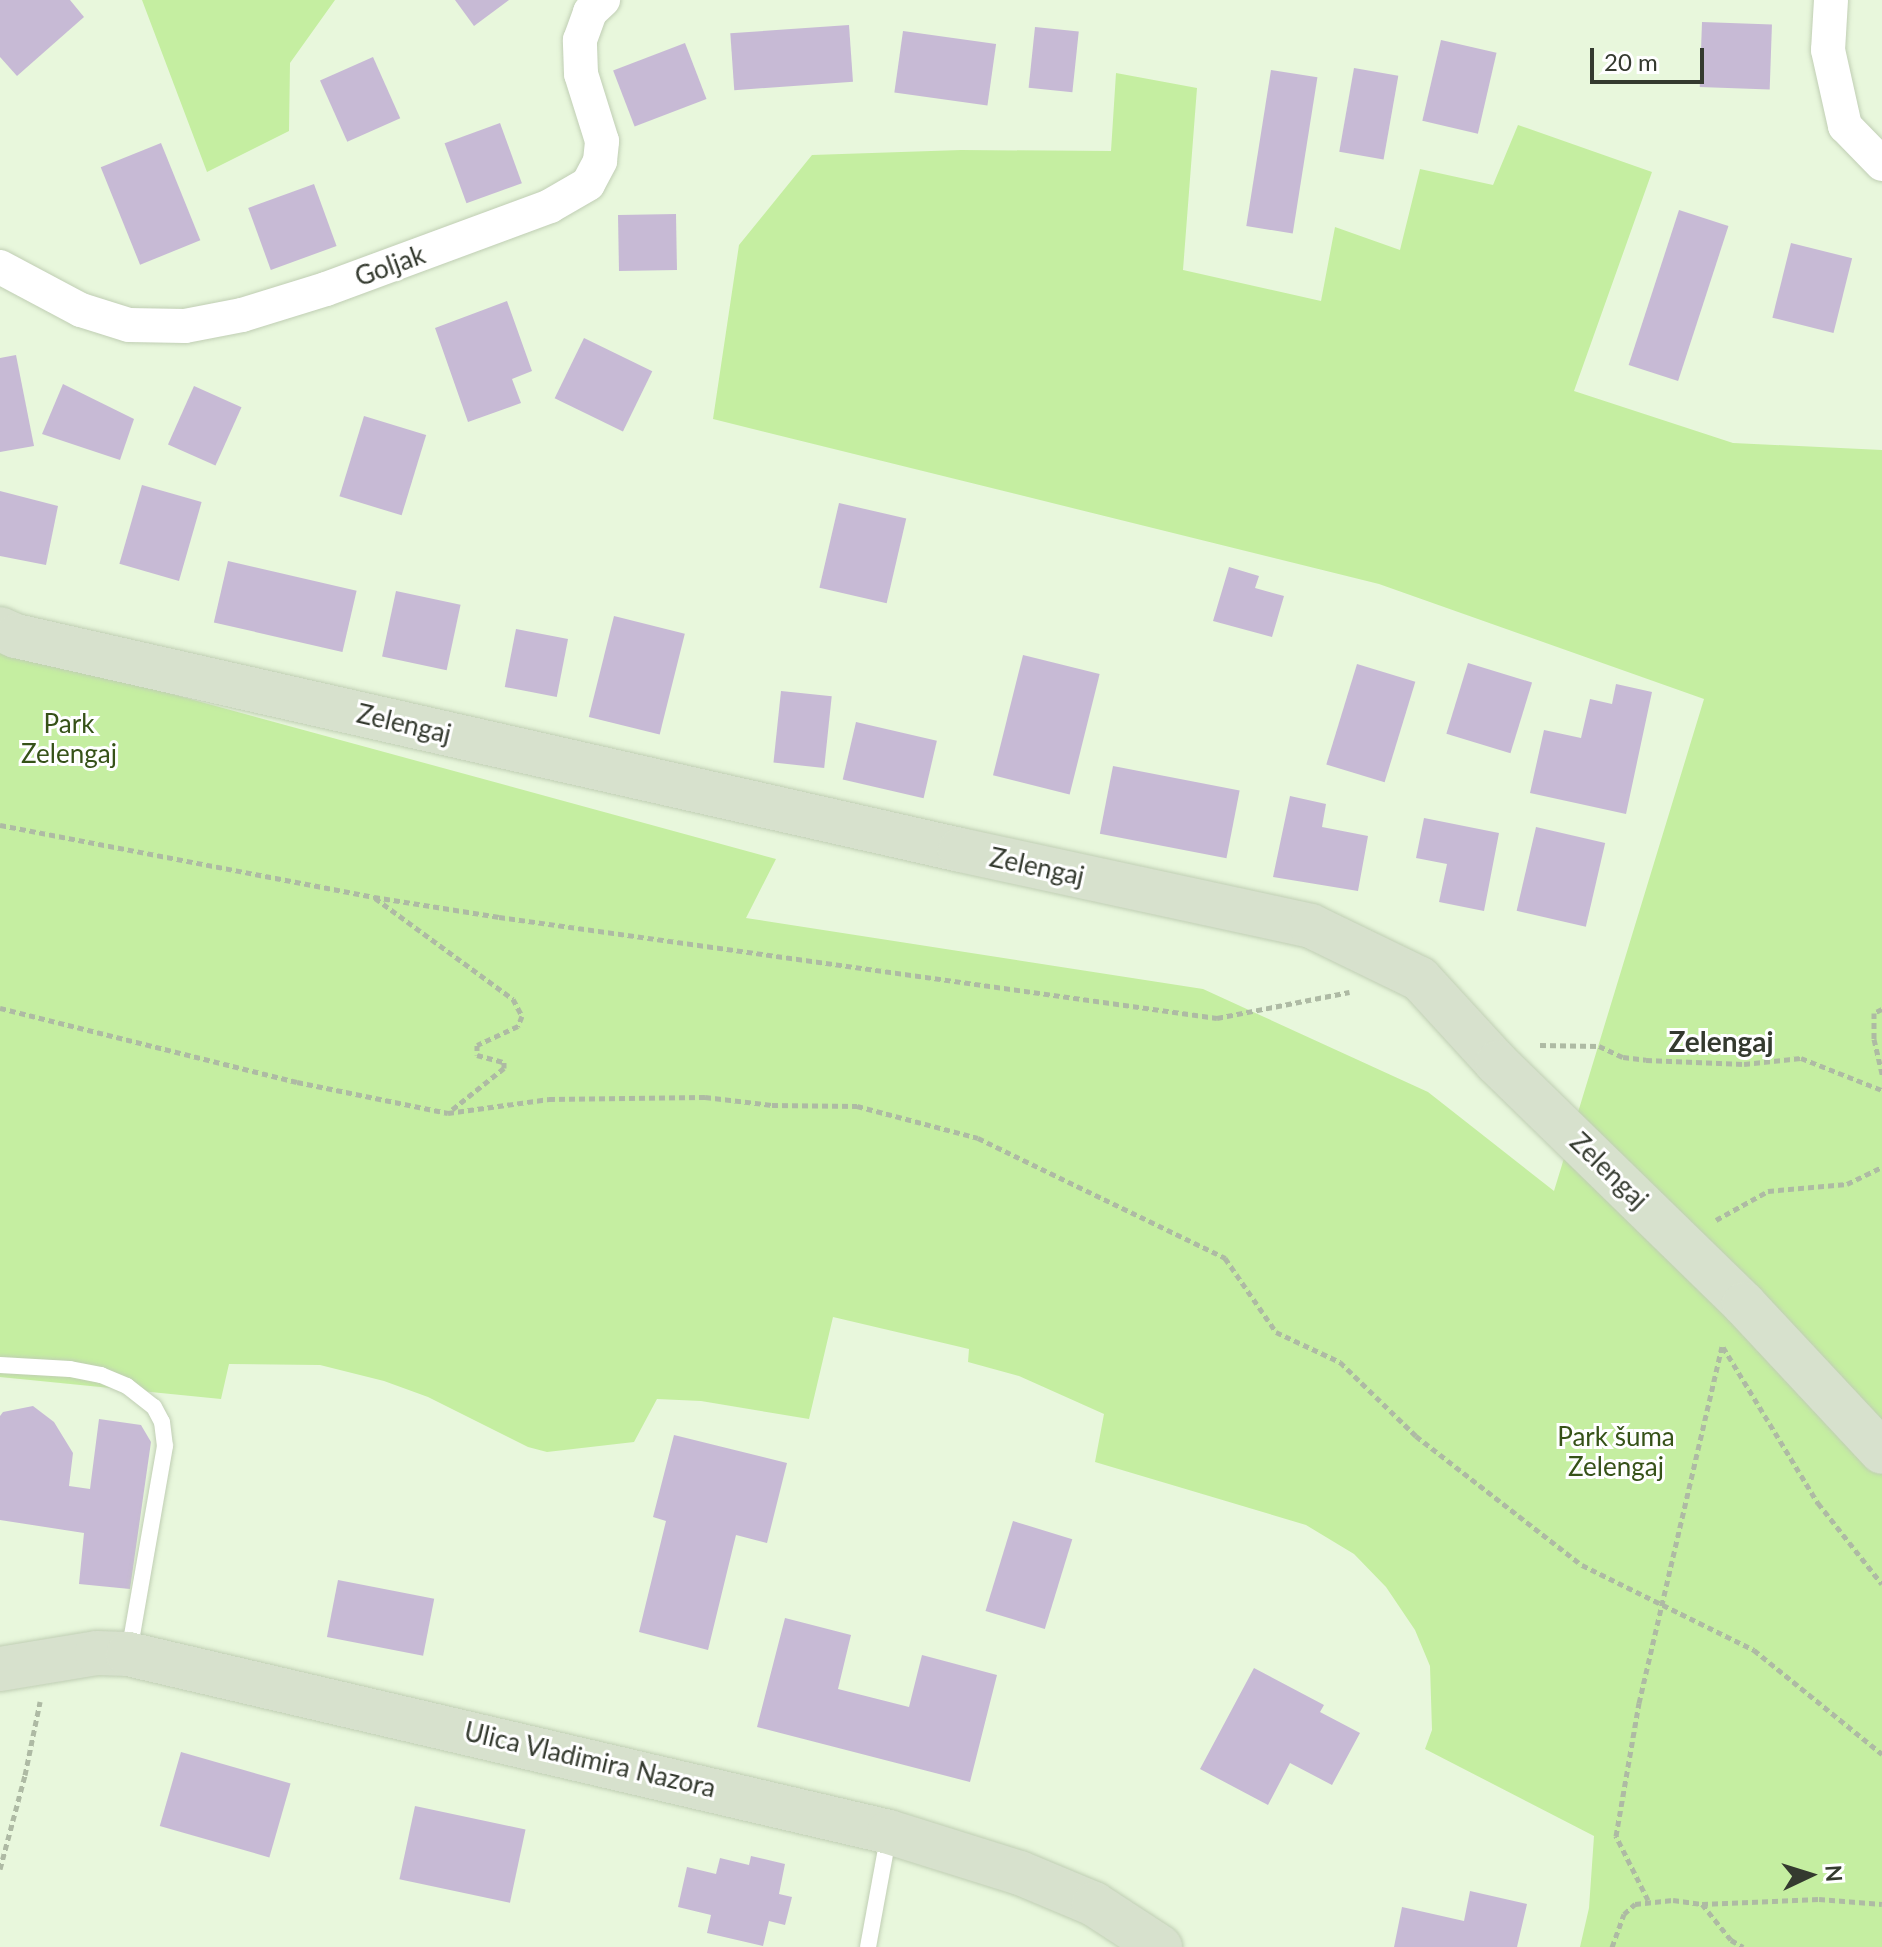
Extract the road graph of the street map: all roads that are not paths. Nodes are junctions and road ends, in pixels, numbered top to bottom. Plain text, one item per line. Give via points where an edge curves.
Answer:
1 (603, 0) edge
2 (1831, 0) edge
3 (1882, 164) edge
4 (0, 267) edge
5 (0, 629) edge
6 (0, 1365) edge
7 (1882, 1452) edge
8 (128, 1654) junction
9 (0, 1669) edge
10 (889, 1832) junction
11 (868, 1947) edge
12 (1160, 1947) edge

1 - 4 street, Goljak via 590,12 580,40 581,74 602,141 600,161 588,184 550,206 326,289 185,326 129,325 81,310
2 - 3 street via 1828,50 1845,126
5 - 7 street, Zelengaj via 1311,926 1420,979 1497,1063 1744,1304
6 - 8 lane via 101,1375 127,1386 154,1407 162,1422 165,1446
8 - 9 street, Ulica Vladimira Nazora via 97,1653
8 - 10 street, Ulica Vladimira Nazora
10 - 11 lane
10 - 12 street, Ulica Vladimira Nazora via 1020,1873 1094,1904

